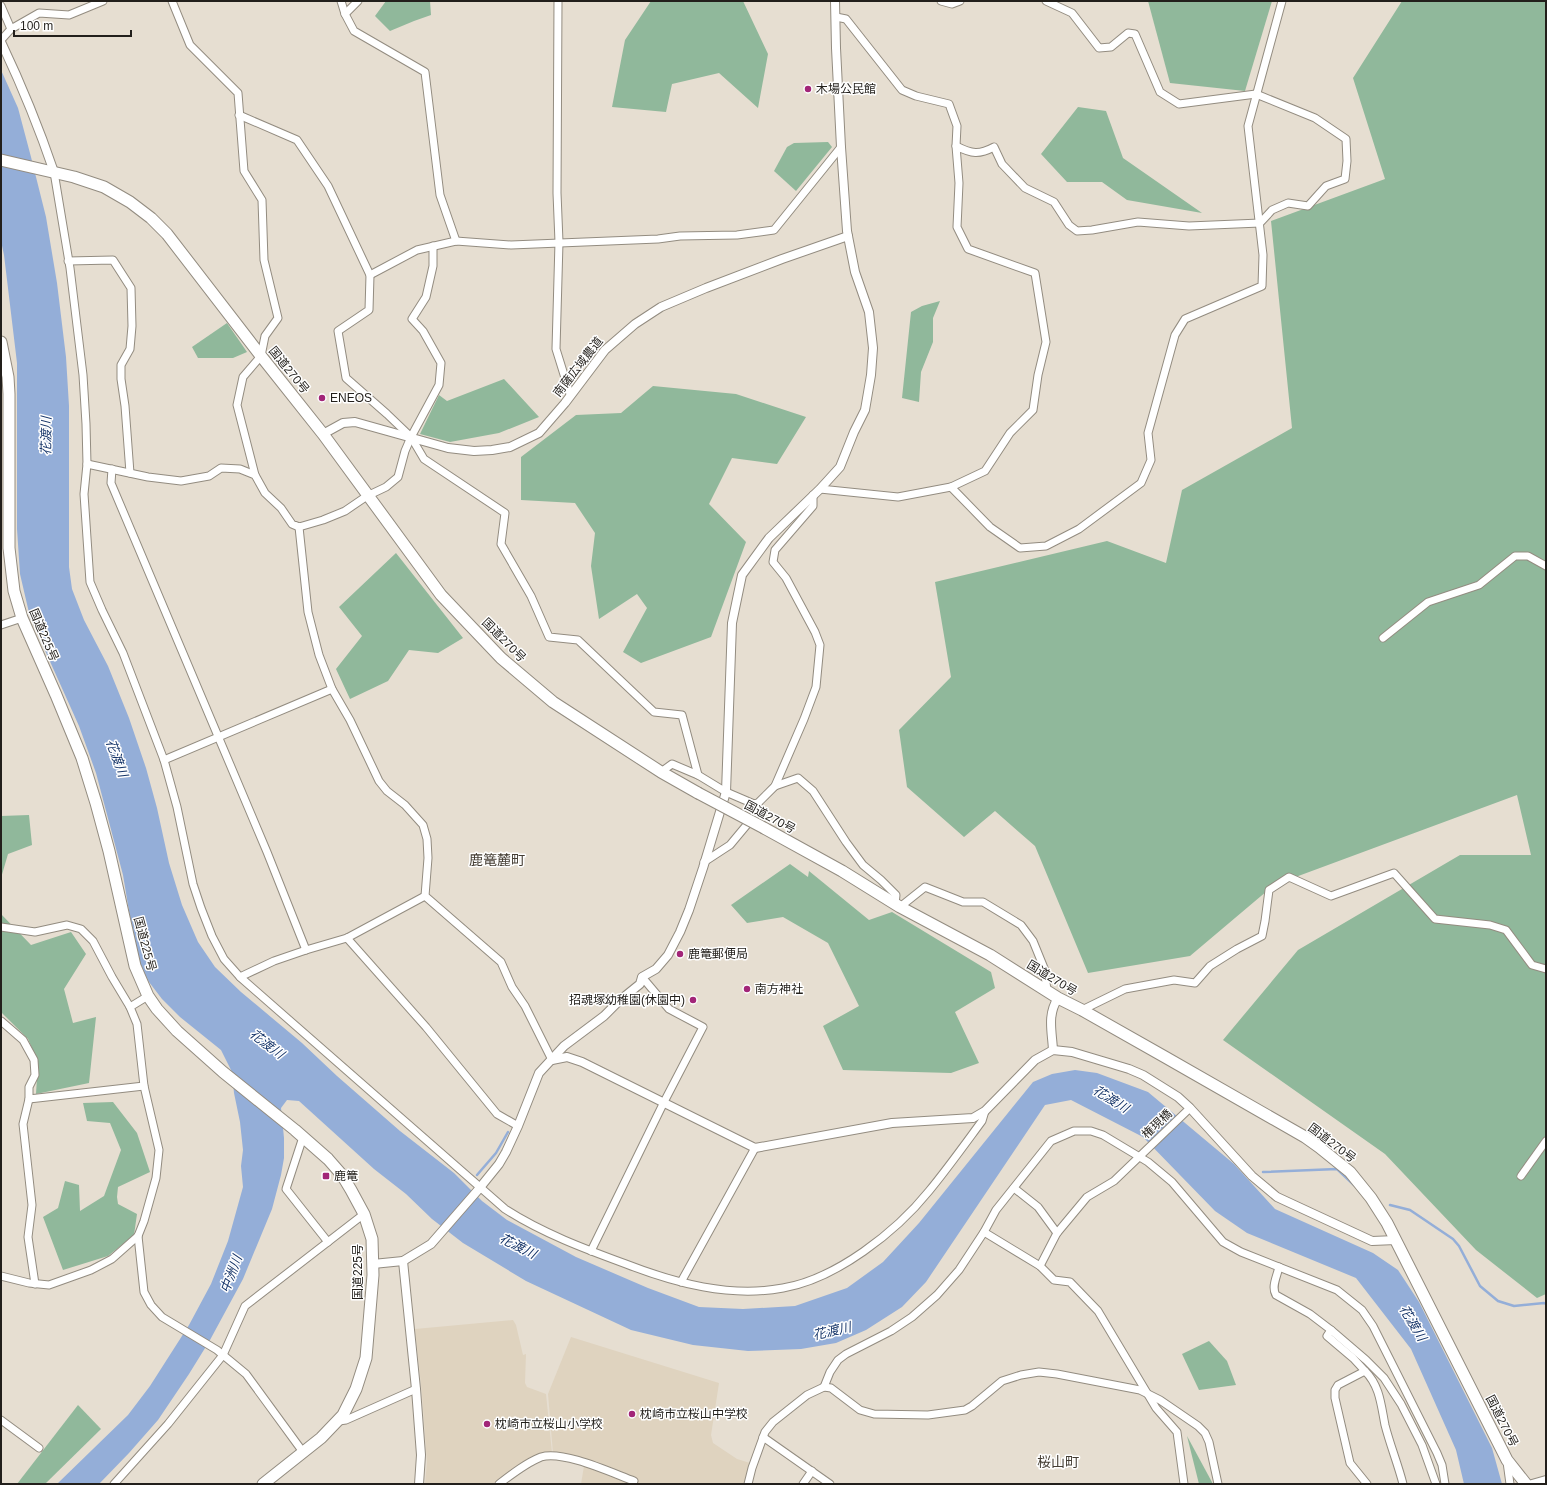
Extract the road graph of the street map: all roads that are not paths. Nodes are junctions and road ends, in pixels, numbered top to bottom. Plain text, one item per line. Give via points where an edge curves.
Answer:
1 (102, 1) edge
2 (172, 1) edge
3 (341, 1) edge
4 (358, 1) edge
5 (558, 1) edge
6 (835, 1) edge
7 (941, 1) edge
8 (960, 1) edge
9 (1046, 1) edge
10 (1282, 1) edge
11 (1, 6) edge
12 (345, 14) junction
13 (836, 17) junction
14 (11, 30) junction
15 (1, 41) edge
16 (1256, 94) junction
17 (239, 116) junction
18 (956, 146) junction
19 (841, 147) junction
20 (1, 160) edge
21 (50, 171) junction
22 (1260, 223) junction
23 (848, 236) junction
24 (456, 241) junction
25 (559, 242) junction
26 (433, 246) junction
27 (68, 261) junction
28 (370, 275) junction
29 (1, 343) edge
30 (261, 356) junction
31 (570, 394) junction
32 (323, 434) junction
33 (411, 437) junction
34 (87, 464) junction
35 (112, 469) junction
36 (130, 473) junction
37 (255, 475) junction
38 (951, 487) junction
39 (820, 489) junction
40 (813, 495) junction
41 (367, 496) junction
42 (299, 527) junction
43 (1546, 566) edge
44 (22, 618) junction
45 (1, 625) edge
46 (1383, 638) dead end
47 (332, 689) junction
48 (219, 738) junction
49 (164, 760) junction
50 (661, 772) junction
51 (698, 775) junction
52 (775, 786) junction
53 (726, 792) junction
54 (758, 803) junction
55 (704, 862) junction
56 (425, 896) junction
57 (898, 906) junction
58 (1, 927) edge
59 (347, 938) junction
60 (306, 950) junction
61 (1546, 969) edge
62 (240, 977) junction
63 (642, 978) junction
64 (1047, 990) junction
65 (148, 996) junction
66 (1058, 998) junction
67 (130, 1007) junction
68 (1082, 1010) junction
69 (1, 1021) edge
70 (1053, 1050) junction
71 (552, 1060) junction
72 (144, 1086) junction
73 (29, 1099) junction
74 (664, 1102) junction
75 (1190, 1108) junction
76 (985, 1111) junction
77 (518, 1126) junction
78 (303, 1137) junction
79 (1546, 1141) edge
80 (755, 1148) junction
81 (1140, 1156) junction
82 (1521, 1176) dead end
83 (1014, 1188) junction
84 (479, 1189) junction
85 (364, 1214) junction
86 (984, 1232) junction
87 (1057, 1233) junction
88 (138, 1236) junction
89 (1396, 1240) junction
90 (328, 1242) junction
91 (591, 1251) junction
92 (403, 1261) junction
93 (373, 1264) junction
94 (1040, 1266) junction
95 (1279, 1267) junction
96 (1, 1276) edge
97 (681, 1282) junction
98 (35, 1284) junction
99 (1331, 1330) junction
100 (220, 1353) junction
101 (1365, 1371) junction
102 (824, 1387) junction
103 (416, 1390) junction
104 (1149, 1394) junction
105 (1, 1420) edge
106 (336, 1422) junction
107 (763, 1437) junction
108 (39, 1448) dead end
109 (303, 1452) junction
110 (1507, 1460) junction
111 (812, 1471) junction
112 (1546, 1480) edge
113 (634, 1481) dead end
114 (114, 1484) edge
115 (262, 1484) edge
116 (419, 1484) edge
117 (499, 1484) edge
118 (748, 1484) edge
119 (803, 1484) edge
120 (830, 1484) edge
121 (1184, 1484) edge
122 (1218, 1484) edge
123 (1367, 1484) edge
124 (1404, 1484) edge
125 (1436, 1484) edge
126 (1445, 1484) edge
127 (1510, 1484) edge
128 (1526, 1484) edge
129 (1532, 1484) edge

1 - 14 street via 69,15 39,13
2 - 17 street via 190,45 238,92
3 - 12 street
4 - 12 street
5 - 25 street
6 - 13 street
7 - 8 street via 952,4
9 - 16 street via 1072,13 1099,48 1111,47 1128,33 1135,34 1160,92 1179,104
10 - 16 street
11 - 14 street
12 - 24 street via 354,31 426,72 440,195
13 - 18 street via 846,19 902,90 949,104 958,126
13 - 19 street
14 - 15 street
15 - 21 street via 45,146
16 - 22 street via 1248,126
16 - 22 street via 1315,118 1346,140 1347,161 1344,179 1326,186 1308,206 1288,202 1272,210
17 - 28 street via 297,140 328,186
17 - 30 street via 244,171 262,200 264,260 278,318 265,336
18 - 22 street via 967,151 983,153 994,146 1002,164 1025,188 1054,202 1069,225 1077,231 1138,222 1189,226
18 - 38 street via 957,226 968,249 1035,273 1046,342 1033,410 1010,433 985,471
19 - 23 street
19 - 25 street via 774,230 658,239
20 - 21 highway, 国道270号
21 - 27 street
21 - 30 highway, 国道270号 via 104,187 151,218 179,249
22 - 38 street via 1264,255 1262,286 1185,319 1175,335 1148,433 1151,460 1141,483 1079,529 1046,546 1020,548 990,527
23 - 31 street, 南薩広域農道 via 775,261 661,307 610,345
23 - 39 street via 855,272 869,312 873,348 871,375 865,410 840,467
24 - 25 street via 512,244
24 - 26 street
25 - 31 street via 556,349
26 - 28 street via 416,250
26 - 33 street via 433,266 426,297 412,319 441,363 439,385
27 - 34 street via 83,374
27 - 36 street via 113,260 131,288 130,349 121,365
28 - 33 street via 369,310 338,331 346,378
29 - 44 highway, 国道225号 via 9,394 11,570
30 - 32 highway, 国道270号
30 - 37 street via 243,377 237,405
31 - 33 street, 南薩広域農道 via 539,432 510,446 474,451 448,448
32 - 33 street, 南薩広域農道 via 342,423 355,422
32 - 41 highway, 国道270号
33 - 41 street via 398,477 386,487
33 - 51 street via 424,458 505,513 500,544 532,596 549,637 578,640 654,712 682,715
34 - 35 street
34 - 49 street via 84,494 90,582 123,653
35 - 36 street
35 - 48 street via 111,483
36 - 37 street via 180,481 209,476 221,468 240,469
37 - 42 street via 265,493 281,508 292,524
38 - 39 street via 898,497
39 - 40 street
40 - 52 street via 813,506 775,550 773,562 786,578 820,645 816,687
40 - 53 street via 768,538 742,575 732,623
41 - 42 street via 345,511
41 - 50 highway, 国道270号 via 441,595 501,658 553,702
42 - 47 street via 308,612 319,655
43 - 46 street via 1528,556 1515,556 1479,586 1428,602
44 - 45 street
44 - 65 highway, 国道225号 via 82,758 109,851 135,966
47 - 48 street
47 - 56 street via 379,781 423,825 428,858
48 - 49 street
48 - 60 street
49 - 62 street via 201,908 224,959
50 - 51 street via 672,764
50 - 57 highway, 国道270号, bridge via 842,871
51 - 53 street
52 - 54 street
52 - 57 street via 798,778 813,791 863,865 896,895
53 - 54 street via 754,804
53 - 55 street
54 - 55 street via 755,815 730,845
55 - 63 street via 689,910 668,955 656,969
56 - 59 street
56 - 71 street via 501,962
57 - 64 highway, 国道270号 via 990,955
57 - 64 street via 926,887 963,902 983,902 1021,925 1033,941 1044,968
58 - 67 street via 34,932 67,925 81,929 93,941
59 - 60 street
59 - 77 street via 426,1027 497,1114
60 - 62 street
61 - 68 street via 1532,965 1506,930 1490,924 1435,919 1394,873 1331,896 1289,876 1269,890 1262,936 1210,966 1194,983 1174,980 1125,988
62 - 84 street
63 - 71 street via 640,984 604,1016 564,1046
63 - 74 street via 668,1008 703,1028
64 - 66 highway, 国道270号
65 - 67 street
65 - 78 highway, 国道225号 via 177,1031
66 - 68 highway, 国道270号
66 - 70 street via 1052,1007 1050,1017
67 - 72 street via 137,1024
68 - 89 highway, 国道270号 via 1319,1147 1350,1172 1379,1210
69 - 73 street via 23,1040 34,1060 35,1075 29,1087
70 - 75 street via 1072,1052 1129,1069 1178,1097
70 - 76 street via 1043,1054 1028,1066
71 - 74 street via 567,1057 582,1062
71 - 77 street via 539,1073
72 - 73 street
72 - 88 street via 159,1150 156,1178
73 - 98 street via 23,1124 32,1205 28,1237
74 - 80 street
74 - 91 street
75 - 81 street, 権現橋
75 - 89 street via 1252,1176 1277,1197 1372,1241
76 - 80 street via 973,1118 892,1123
76 - 97 street via 982,1121 929,1192 883,1237 843,1264 802,1283 766,1290 732,1290
77 - 84 street via 499,1164
78 - 85 highway, 国道225号 via 342,1175
78 - 90 street via 286,1189
79 - 82 street
80 - 97 street
81 - 83 street via 1103,1135 1091,1131 1074,1131 1051,1141
81 - 87 street, 権現橋 via 1114,1181 1086,1197
81 - 95 street via 1172,1182 1223,1242
83 - 86 street via 996,1210
83 - 87 street via 1038,1207
84 - 91 street via 528,1223
84 - 92 street via 438,1237 424,1250
85 - 90 street
85 - 93 highway, 国道225号 via 372,1240
86 - 94 street
86 - 102 street via 959,1270 937,1295 891,1331 838,1360
87 - 94 street, 権現橋
88 - 98 street via 112,1259 91,1270 48,1285
88 - 100 street via 144,1292 151,1306 177,1327
89 - 110 highway, 国道270号
90 - 100 street via 245,1306
91 - 97 street
92 - 93 street
92 - 103 street
93 - 106 highway, 国道225号 via 366,1358 356,1389
94 - 104 street via 1054,1280 1070,1282 1098,1311
95 - 99 street via 1274,1287 1276,1295 1310,1314
95 - 126 street via 1337,1290 1362,1310 1373,1326 1428,1435 1442,1466
96 - 98 street
99 - 101 street via 1327,1336
99 - 125 street via 1384,1378 1422,1445
100 - 109 street via 246,1374
100 - 114 street via 168,1424
101 - 123 street via 1338,1385 1335,1398 1350,1463
101 - 124 street via 1380,1395 1386,1426
102 - 104 street via 831,1388 860,1410 874,1414 920,1415 965,1410 1002,1381 1039,1372 1140,1390
102 - 107 street via 807,1395 773,1422
103 - 106 street
103 - 116 street via 421,1455
104 - 121 street via 1156,1408 1177,1432
104 - 122 street via 1204,1433 1209,1442
105 - 108 street
106 - 109 highway, 国道225号
107 - 111 street
107 - 118 street
109 - 115 highway, 国道225号
110 - 127 street
110 - 128 highway, 国道270号
111 - 119 street
111 - 120 street
112 - 129 street
113 - 117 street via 558,1455 541,1457

